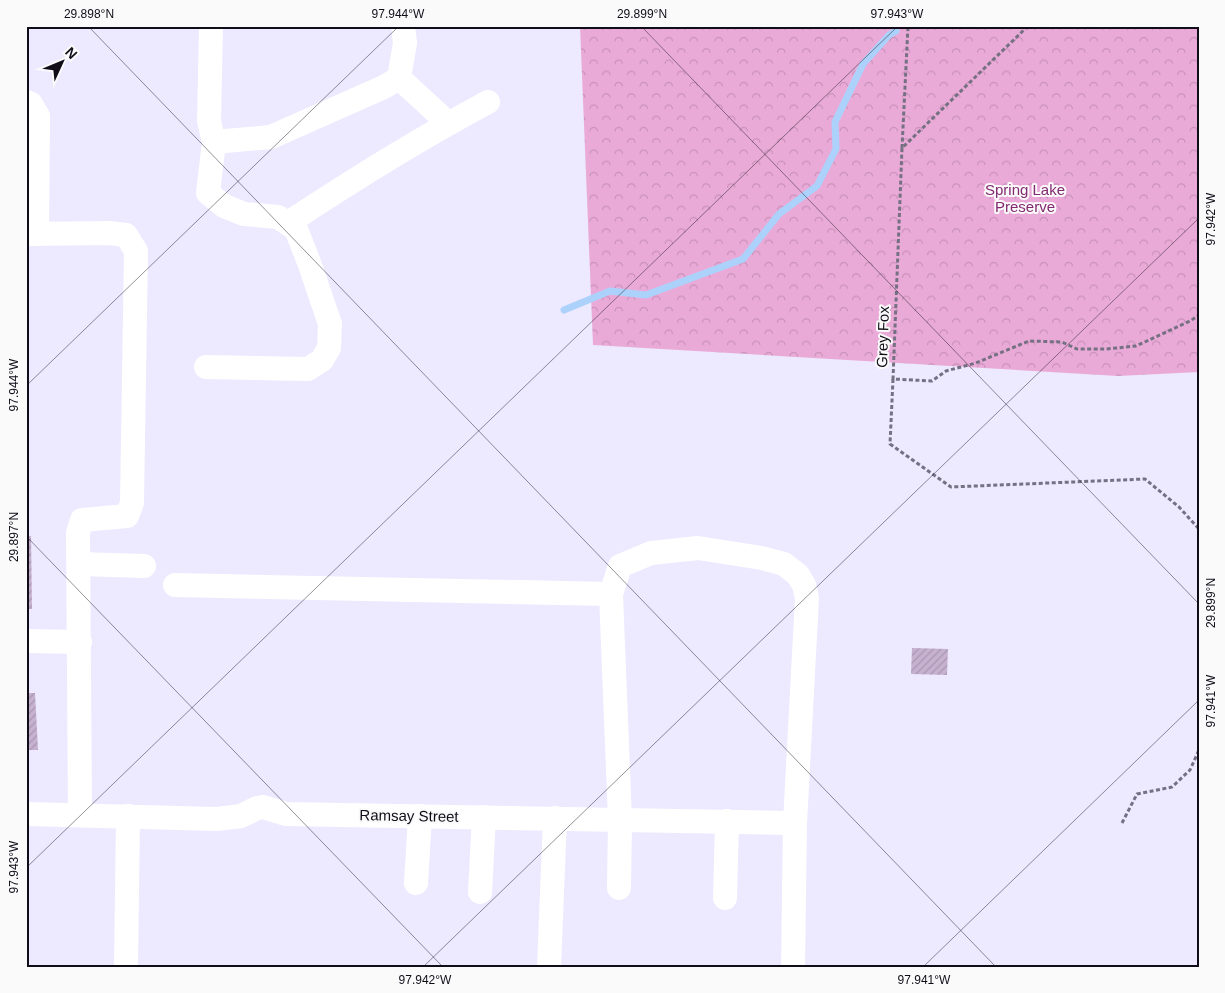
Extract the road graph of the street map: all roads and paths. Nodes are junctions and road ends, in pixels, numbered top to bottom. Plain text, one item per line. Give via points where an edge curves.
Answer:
1 (211, 26) edge
2 (404, 26) edge
3 (908, 26) edge
4 (1028, 26) edge
5 (399, 78) junction
6 (26, 102) edge
7 (488, 102) dead end
8 (448, 123) junction
9 (214, 142) junction
10 (902, 148) junction
11 (288, 223) junction
12 (32, 234) edge
13 (1199, 315) edge
14 (206, 367) dead end
15 (893, 379) junction
16 (1199, 529) edge
17 (79, 564) junction
18 (144, 566) dead end
19 (175, 585) dead end
20 (611, 594) junction
21 (26, 641) edge
22 (80, 642) junction
23 (1199, 750) edge
24 (26, 814) edge
25 (80, 814) junction
26 (128, 816) junction
27 (420, 816) junction
28 (484, 817) junction
29 (555, 818) junction
30 (620, 820) junction
31 (727, 822) junction
32 (795, 823) junction
33 (1122, 823) dead end
34 (416, 883) dead end
35 (619, 888) dead end
36 (480, 892) dead end
37 (724, 898) dead end
38 (126, 967) edge
39 (549, 967) edge
40 (794, 967) edge

1 - 9 street via 209,121
2 - 5 street via 405,43
3 - 10 path, Grey Fox
4 - 10 path
5 - 8 street
5 - 9 street via 271,137
6 - 12 street via 38,116
7 - 8 street
8 - 11 street via 344,185
9 - 11 street via 208,193 224,206 244,214 278,217
10 - 15 path, Grey Fox
11 - 14 street via 296,229 330,324 329,348 322,360 308,369
12 - 17 street via 126,235 136,251 132,503 127,516 82,520 78,533
13 - 15 path, Grey Fox via 1136,346 1077,348 1062,342 1029,341 976,363 946,371 932,381
15 - 16 path via 890,444 951,487 1145,478
17 - 18 street
17 - 22 street
19 - 20 street
20 - 30 street
20 - 32 street via 620,566 651,553 698,548 762,558 784,564 798,575 807,598
21 - 22 street
22 - 25 street
23 - 33 path via 1190,770 1172,787 1137,794
24 - 25 street
25 - 26 street
26 - 27 street, Ramsay Street via 241,816 266,823 286,814
26 - 38 street
27 - 28 street, Ramsay Street
27 - 34 street
28 - 29 street, Ramsay Street
28 - 36 street
29 - 30 street, Ramsay Street
29 - 39 street
30 - 31 street, Ramsay Street
30 - 35 street
31 - 32 street, Ramsay Street
31 - 37 street
32 - 40 street

